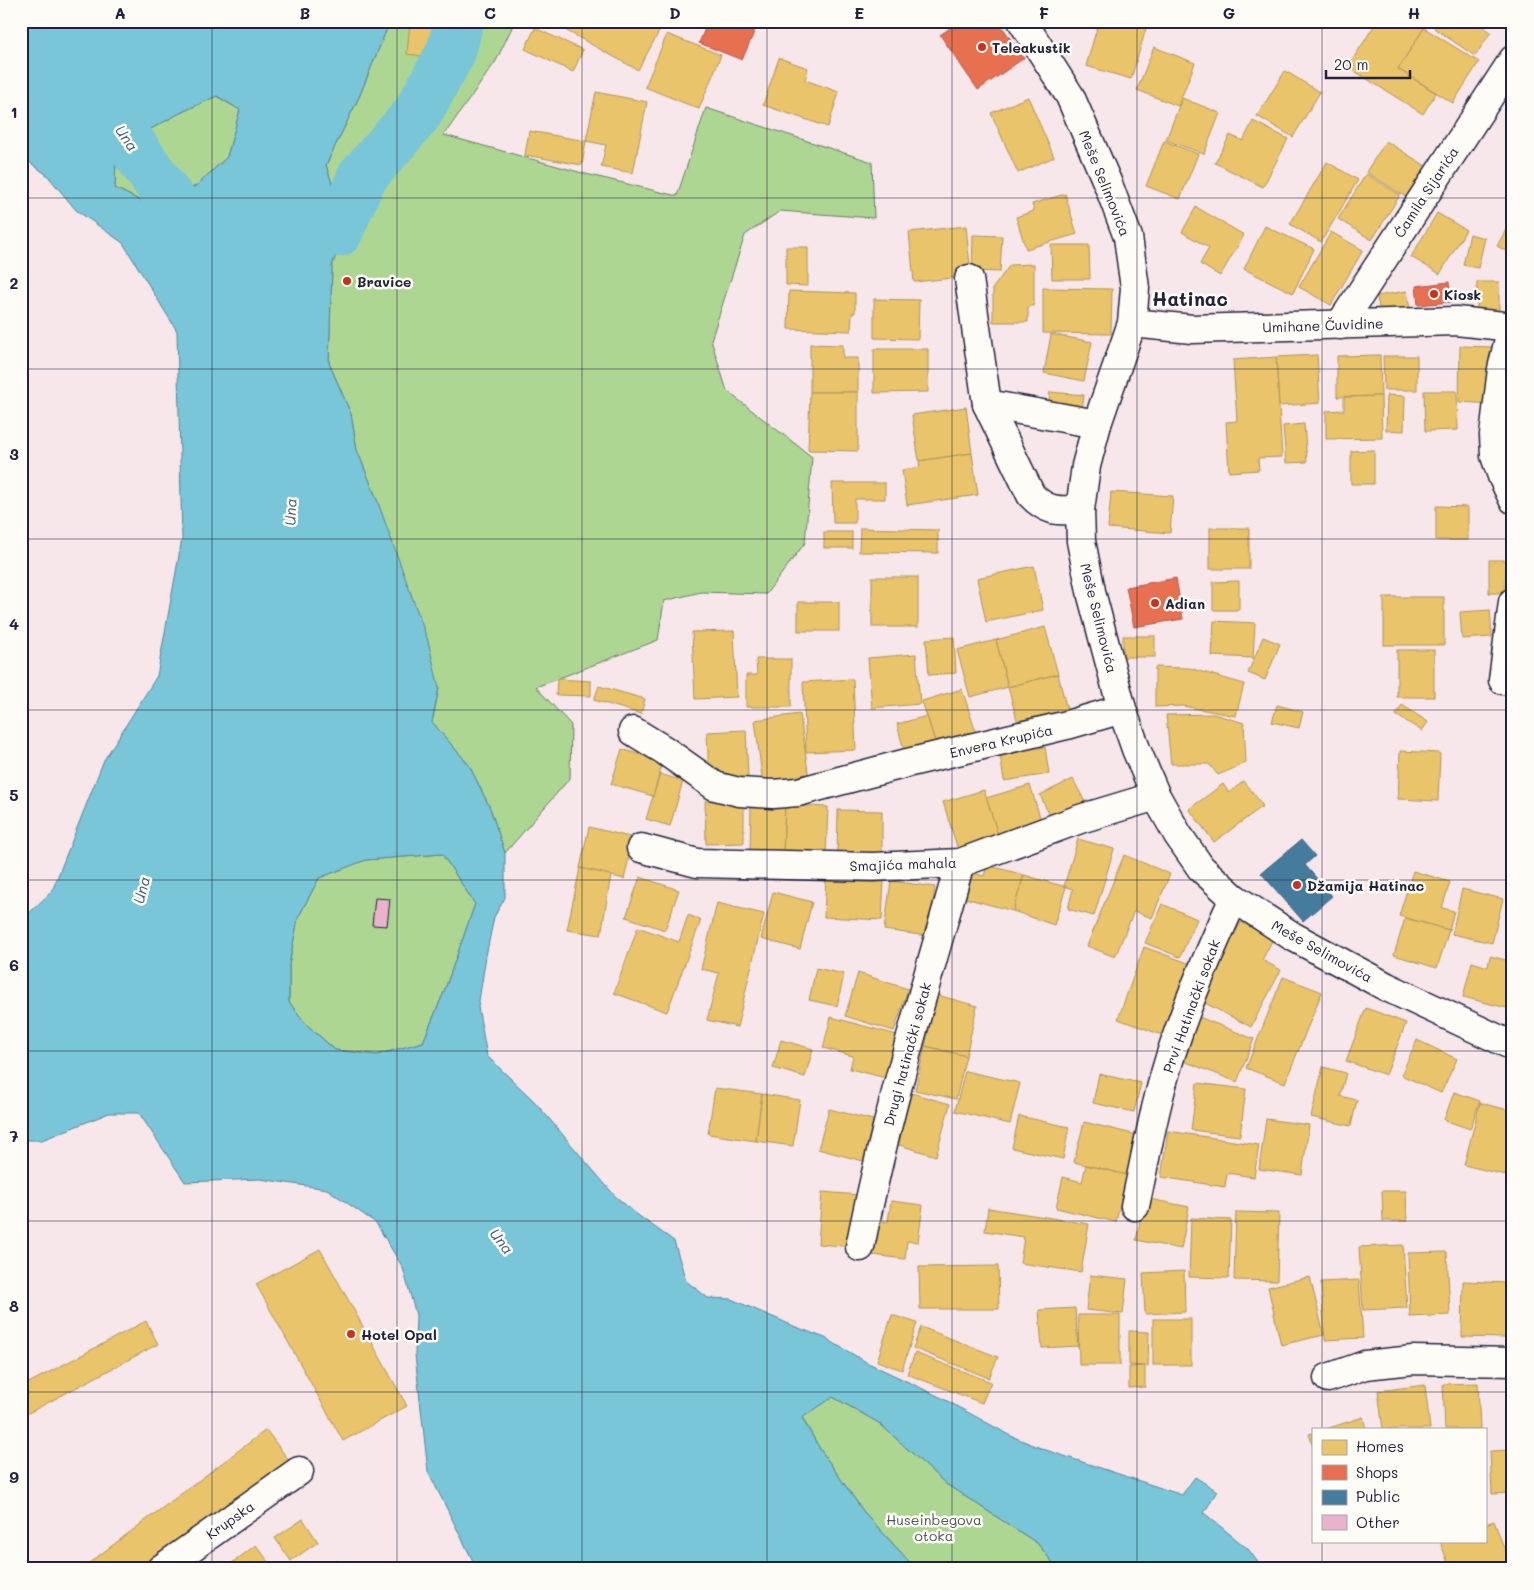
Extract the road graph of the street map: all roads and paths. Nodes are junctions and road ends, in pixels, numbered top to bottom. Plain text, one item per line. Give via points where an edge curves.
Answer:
1 (1022, 21) edge
2 (1513, 60) edge
3 (969, 279) dead end
4 (1132, 323) junction
5 (1340, 324) junction
6 (1512, 327) edge
7 (987, 404) junction
8 (1098, 424) junction
9 (1513, 499) edge
10 (1080, 510) junction
11 (1513, 602) edge
12 (1503, 680) dead end
13 (1122, 709) junction
14 (633, 731) dead end
15 (1156, 796) junction
16 (642, 848) dead end
17 (960, 863) junction
18 (1234, 898) junction
19 (1513, 1046) edge
20 (1135, 1206) dead end
21 (860, 1247) dead end
22 (1513, 1362) edge
23 (1328, 1378) dead end
24 (299, 1471) dead end
25 (161, 1569) edge

1 - 4 street, Meše Selimovića via 1070,96 1128,237 1135,288
2 - 5 street, Ćamila Sijarića
3 - 7 street
4 - 5 street, Umihane Čuvidine via 1192,329
4 - 8 street, Meše Selimovića
5 - 6 street, Umihane Čuvidine via 1456,321
6 - 9 street via 1502,369 1494,435 1495,456
7 - 8 street
7 - 10 street via 1030,494 1046,507 1058,511
8 - 10 street, Meše Selimovića via 1086,466
10 - 13 street, Meše Selimovića via 1081,541 1092,596
11 - 12 street
13 - 14 street, Envera Krupića via 798,792 773,794 739,792 715,786
13 - 15 street, Meše Selimovića
15 - 17 street, Smajića mahala via 1080,819
15 - 18 street, Meše Selimovića via 1201,868
16 - 17 street, Smajića mahala via 697,863 873,868
17 - 21 street, Drugi hatinački sokak via 922,995
18 - 19 street, Meše Selimovića via 1292,936
18 - 20 street, Prvi Hatinački sokak via 1176,1038 1161,1087
22 - 23 street via 1413,1360 1365,1365
24 - 25 street, Krupska

